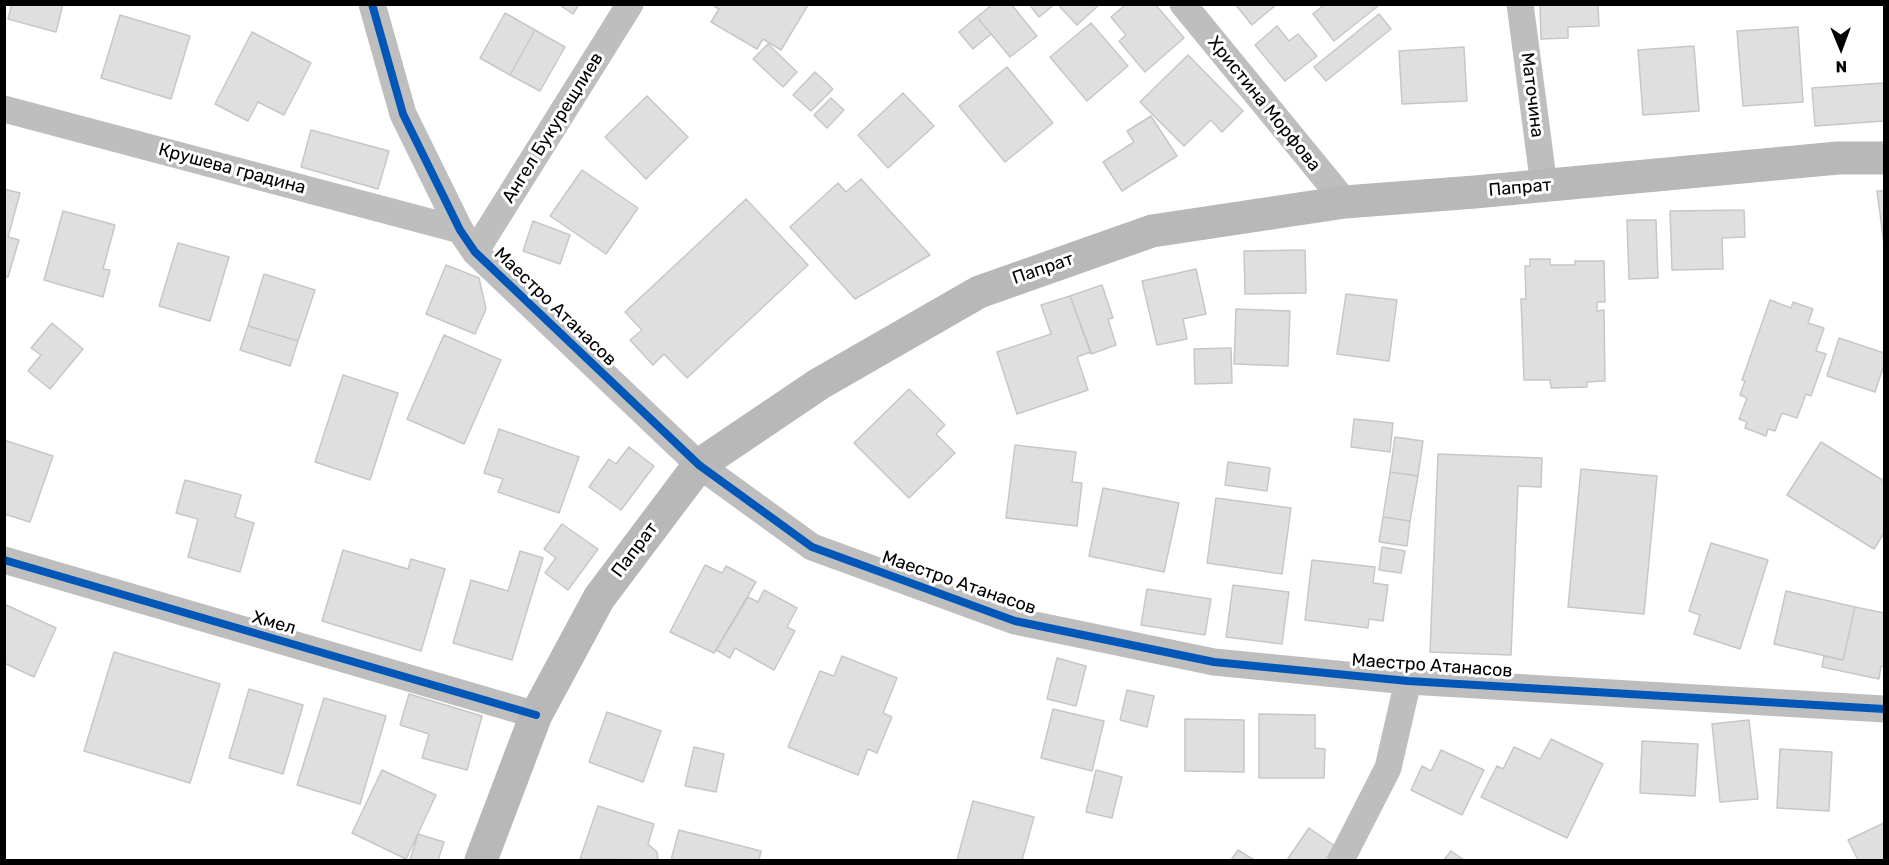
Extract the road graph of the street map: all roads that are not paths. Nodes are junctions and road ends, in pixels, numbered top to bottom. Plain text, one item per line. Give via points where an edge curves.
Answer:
1 (372, 4) edge
2 (630, 4) edge
3 (1183, 4) edge
4 (1520, 4) edge
5 (4, 109) edge
6 (1884, 158) edge
7 (1544, 186) junction
8 (1345, 202) junction
9 (460, 230) junction
10 (475, 252) junction
11 (699, 465) junction
12 (4, 560) edge
13 (1408, 681) junction
14 (1884, 709) edge
15 (536, 715) junction
16 (481, 861) edge
17 (1341, 861) edge

1 - 9 street, Маестро Атанасов via 403,114
2 - 10 street, Ангел Букурещлиев
3 - 8 street, Христина Морфова
4 - 7 street, Маточина
5 - 9 street, Крушева градина
6 - 7 main road, Папрат via 1838,158
7 - 8 main road, Папрат
8 - 11 main road, Папрат via 1152,231 979,292 819,384
9 - 10 street, Маестро Атанасов
10 - 11 street, Маестро Атанасов
11 - 13 street, Маестро Атанасов via 812,547 1015,621 1214,662
11 - 15 main road, Папрат via 598,598
12 - 15 street, Хмел
13 - 14 street, Маестро Атанасов
13 - 17 street via 1388,768
15 - 16 main road, Папрат

